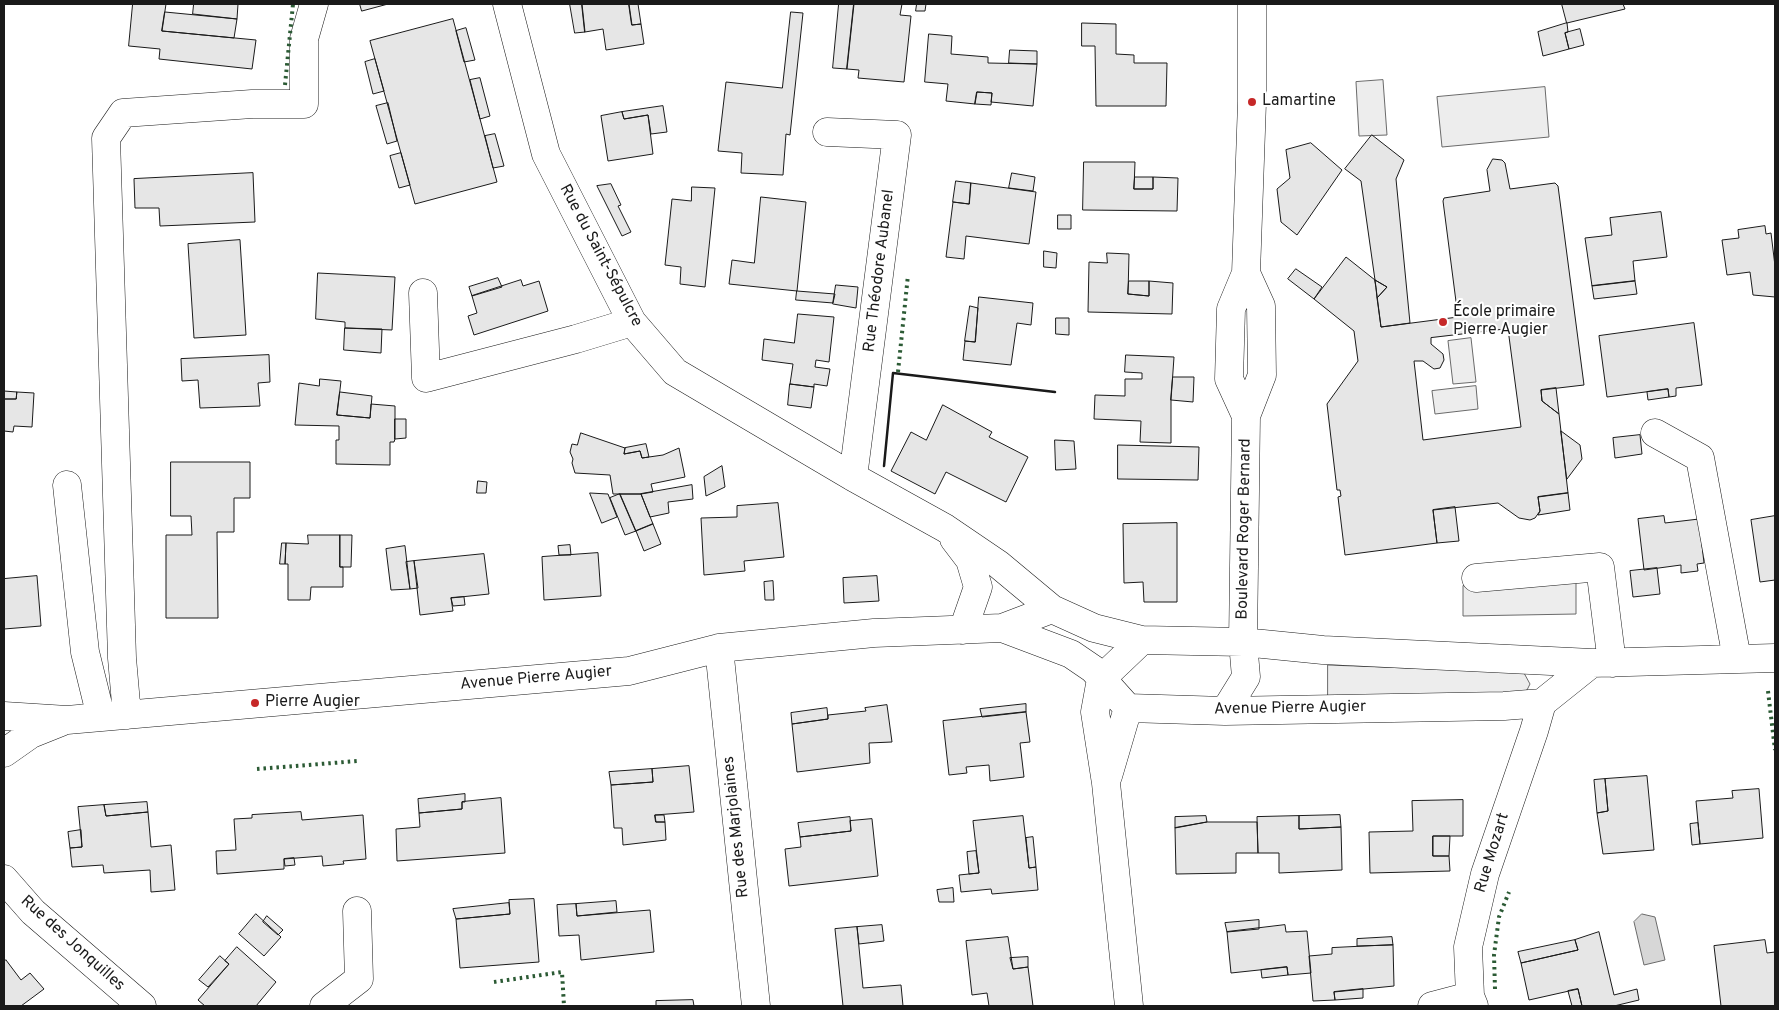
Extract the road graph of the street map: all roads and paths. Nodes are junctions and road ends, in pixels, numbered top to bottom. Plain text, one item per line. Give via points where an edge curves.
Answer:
1 (314, 4) edge
2 (507, 4) edge
3 (1252, 4) edge
4 (827, 132) dead end
5 (423, 293) dead end
6 (632, 322) junction
7 (1654, 432) dead end
8 (853, 477) junction
9 (67, 484) dead end
10 (945, 528) junction
11 (1476, 578) dead end
12 (1052, 609) junction
13 (1002, 628) junction
14 (962, 630) junction
15 (1142, 640) junction
16 (1243, 642) junction
17 (719, 648) junction
18 (1775, 658) edge
19 (1737, 659) junction
20 (1602, 663) junction
21 (1101, 679) junction
22 (1542, 703) junction
23 (1128, 708) junction
24 (1225, 711) junction
25 (4, 716) edge
26 (114, 716) junction
27 (67, 720) junction
28 (4, 753) edge
29 (1106, 783) junction
30 (4, 879) edge
31 (356, 911) dead end
32 (1472, 1001) edge
33 (142, 1006) edge
34 (324, 1006) edge
35 (756, 1006) edge
36 (1129, 1006) edge
37 (1432, 1006) edge

1 - 26 street via 304,39 304,104 252,104 124,113 106,138 121,648
2 - 6 street, Rue du Saint-Sépulcre via 546,154
3 - 16 street, Boulevard Roger Bernard via 1246,273 1261,306 1262,375 1246,416
4 - 8 street, Rue Théodore Aubanel via 897,136
5 - 6 street via 426,378
6 - 8 street, Rue du Saint-Sépulcre via 675,372
7 - 19 street via 1700,458
8 - 10 street, Rue du Saint-Sépulcre
9 - 26 street via 85,652
10 - 12 street, Rue du Saint-Sépulcre via 998,564
10 - 14 street, Rue du Saint-Sépulcre via 970,560 978,587
11 - 20 street via 1600,567
12 - 13 street, Avenue Pierre Augier
12 - 15 street via 1094,628
13 - 14 street, Avenue Pierre Augier
13 - 21 street, Avenue Pierre Augier via 1071,654 1094,669
14 - 17 street, Avenue Pierre Augier via 874,633
15 - 16 street
15 - 21 street
16 - 20 street via 1323,650
16 - 24 street, Boulevard Roger Bernard via 1246,677
17 - 26 street, Avenue Pierre Augier via 629,671
17 - 35 street, Rue des Marjolaines
18 - 19 street
19 - 20 street
20 - 22 street
21 - 23 street, Avenue Pierre Augier
21 - 29 street via 1095,712
22 - 24 street, Avenue Pierre Augier
22 - 32 street, Rue Mozart via 1484,874 1468,947
23 - 24 street, Avenue Pierre Augier
23 - 29 street
25 - 27 street, Avenue Pierre Augier
26 - 27 street, Avenue Pierre Augier
27 - 28 street, Avenue Pierre Augier via 31,734
29 - 36 street
30 - 33 street, Rue des Jonquilles via 33,912
31 - 34 street via 359,979
32 - 37 street

